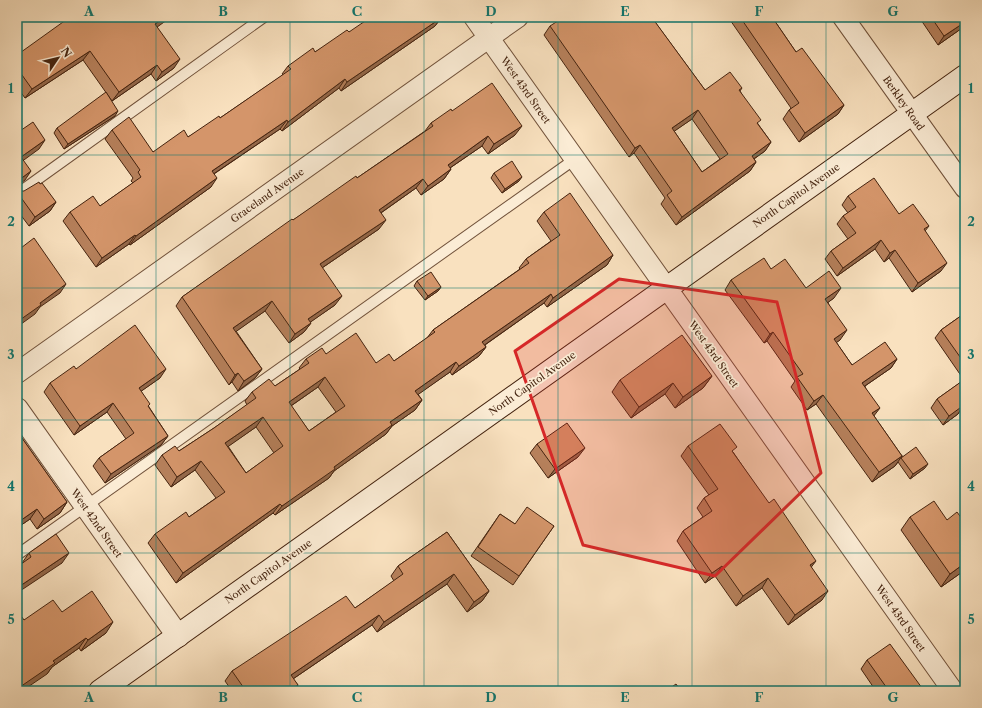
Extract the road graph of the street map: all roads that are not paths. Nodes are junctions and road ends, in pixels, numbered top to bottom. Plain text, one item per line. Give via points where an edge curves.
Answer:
1 (264, 17) edge
2 (474, 17) edge
3 (518, 17) edge
4 (843, 17) edge
5 (489, 38) junction
6 (965, 76) edge
7 (911, 113) junction
8 (575, 159) junction
9 (965, 188) edge
10 (17, 194) edge
11 (667, 287) junction
12 (17, 373) edge
13 (17, 409) edge
14 (86, 506) junction
15 (17, 555) edge
16 (178, 636) junction
17 (100, 691) edge
18 (953, 691) edge

1 - 10 lane
2 - 5 street, West 43rd Street
3 - 5 street, Graceland Avenue
4 - 7 street, Berkley Road
5 - 8 street, West 43rd Street
5 - 12 street, Graceland Avenue
6 - 7 main road, North Capitol Avenue
7 - 9 street, Berkley Road
7 - 11 main road, North Capitol Avenue
8 - 11 street, West 43rd Street
8 - 14 lane
11 - 16 main road, North Capitol Avenue
11 - 18 street, West 43rd Street
13 - 14 main road, West 42nd Street
14 - 15 lane
14 - 16 main road, West 42nd Street
16 - 17 main road, North Capitol Avenue

